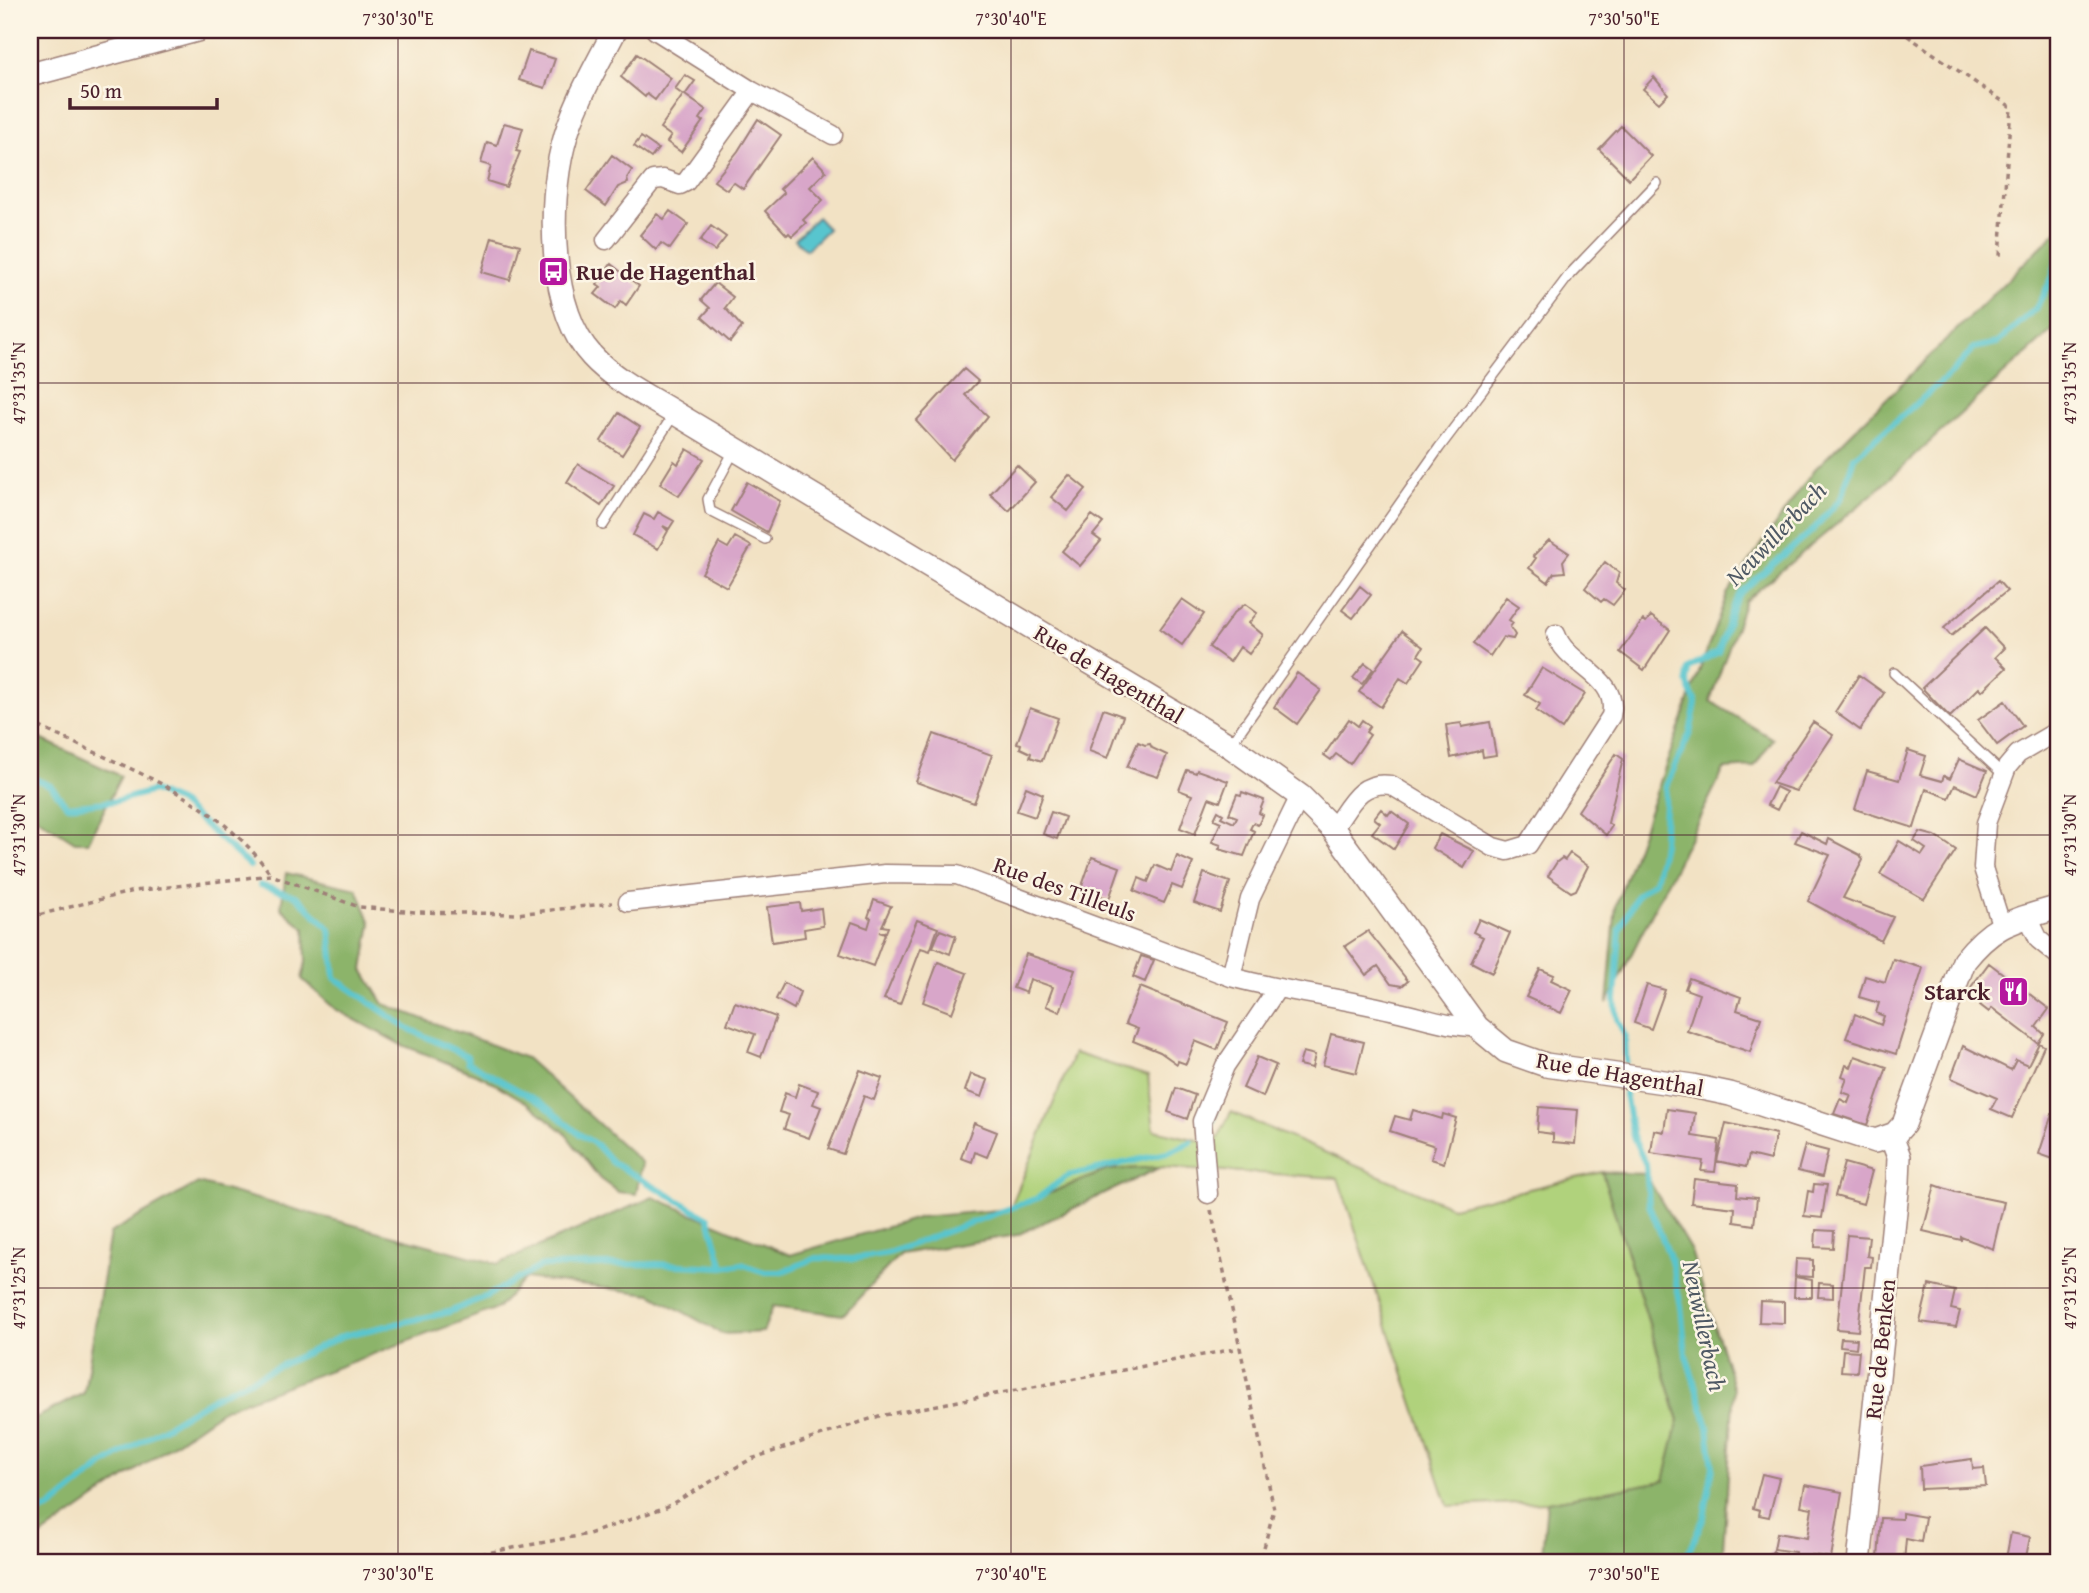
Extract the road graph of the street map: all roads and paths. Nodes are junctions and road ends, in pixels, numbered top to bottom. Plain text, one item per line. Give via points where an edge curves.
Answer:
1 (197, 30) edge
2 (615, 30) edge
3 (655, 30) edge
4 (1899, 30) edge
5 (30, 75) edge
6 (752, 91) junction
7 (833, 135) dead end
8 (1657, 183) dead end
9 (606, 240) dead end
10 (2000, 256) dead end
11 (675, 413) junction
12 (735, 448) junction
13 (603, 525) dead end
14 (765, 539) dead end
15 (1556, 634) dead end
16 (1894, 673) dead end
17 (30, 723) edge
18 (2059, 730) edge
19 (1230, 746) junction
20 (2004, 775) junction
21 (1300, 796) junction
22 (1333, 829) junction
23 (271, 876) junction
24 (628, 902) joint
25 (2059, 907) edge
26 (30, 917) edge
27 (2028, 917) junction
28 (2001, 924) junction
29 (2059, 956) edge
30 (1231, 977) junction
31 (1277, 989) junction
32 (1477, 1027) junction
33 (1891, 1136) junction
34 (1208, 1194) joint
35 (1240, 1348) junction
36 (432, 1563) edge
37 (1260, 1563) edge
38 (1859, 1563) edge

1 - 5 street
2 - 11 street, Rue de Hagenthal via 585,88 563,146 556,195 559,275 572,324 592,356
3 - 6 street
4 - 10 path via 2011,107
6 - 7 street
6 - 9 street via 686,182 653,180
8 - 19 lane via 1570,274 1439,448
11 - 12 street, Rue de Hagenthal
11 - 13 lane
12 - 14 lane via 708,506
12 - 19 street, Rue de Hagenthal
15 - 22 street via 1560,646 1610,691 1613,705 1611,716 1528,845 1508,851 1493,847 1391,785 1378,783 1362,790
16 - 20 lane
17 - 23 path via 161,781 220,820 254,850
18 - 20 street via 2018,754
19 - 21 street, Rue de Hagenthal
20 - 28 street via 1986,823 1983,868
21 - 22 street, Rue de Hagenthal
21 - 30 street via 1250,899
22 - 32 street, Rue de Hagenthal
23 - 24 path via 359,907 415,912 517,914
23 - 26 path via 134,891
24 - 30 street, Rue des Tilleuls via 871,875 957,875
25 - 27 street
27 - 28 street
27 - 29 street via 2039,940
28 - 33 street via 1964,961 1907,1117
30 - 31 street, Rue des Tilleuls
31 - 32 street, Rue des Tilleuls via 1398,1011 1453,1027
31 - 34 street via 1225,1066 1202,1121
32 - 33 street, Rue de Hagenthal via 1506,1051 1546,1065 1730,1094 1860,1139
33 - 38 street, Rue de Benken via 1899,1157 1898,1182
34 - 35 path
35 - 36 path via 879,1416 751,1459 666,1507 589,1534
35 - 37 path via 1274,1508

